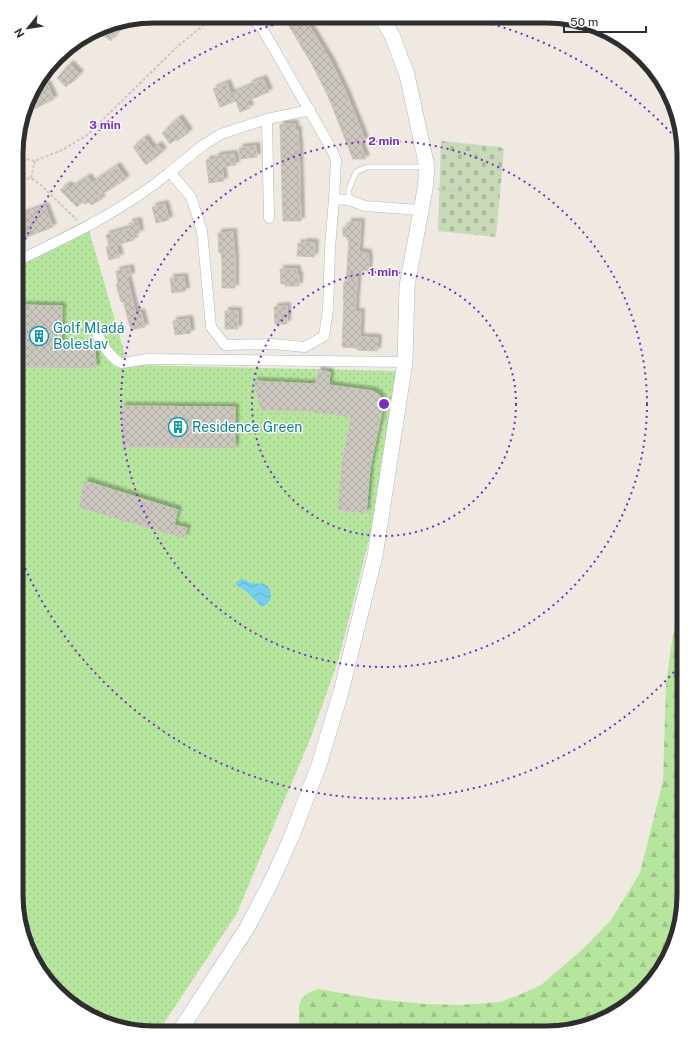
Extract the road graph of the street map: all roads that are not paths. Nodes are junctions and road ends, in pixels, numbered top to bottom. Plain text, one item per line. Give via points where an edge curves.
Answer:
1 (257, 23) edge
2 (385, 23) edge
3 (310, 110) junction
4 (267, 119) junction
5 (427, 167) junction
6 (170, 172) junction
7 (334, 199) junction
8 (349, 200) junction
9 (420, 210) junction
10 (269, 218) dead end
11 (23, 258) edge
12 (94, 325) dead end
13 (405, 362) junction
14 (183, 1026) edge

1 - 3 street
2 - 5 street via 392,35 407,75
3 - 4 street
3 - 7 street via 336,160
4 - 6 street via 210,140
4 - 10 street
5 - 8 lane via 367,166 356,172 349,189
5 - 9 street
6 - 7 street via 192,197 202,231 211,327 225,345 273,344 305,347 324,336 328,309
6 - 11 street via 86,228
7 - 8 street
8 - 9 street via 365,206
9 - 13 street via 407,286
12 - 13 street via 96,334 111,356 121,362 148,359
13 - 14 street via 375,556 341,692 319,764 271,882 250,922

